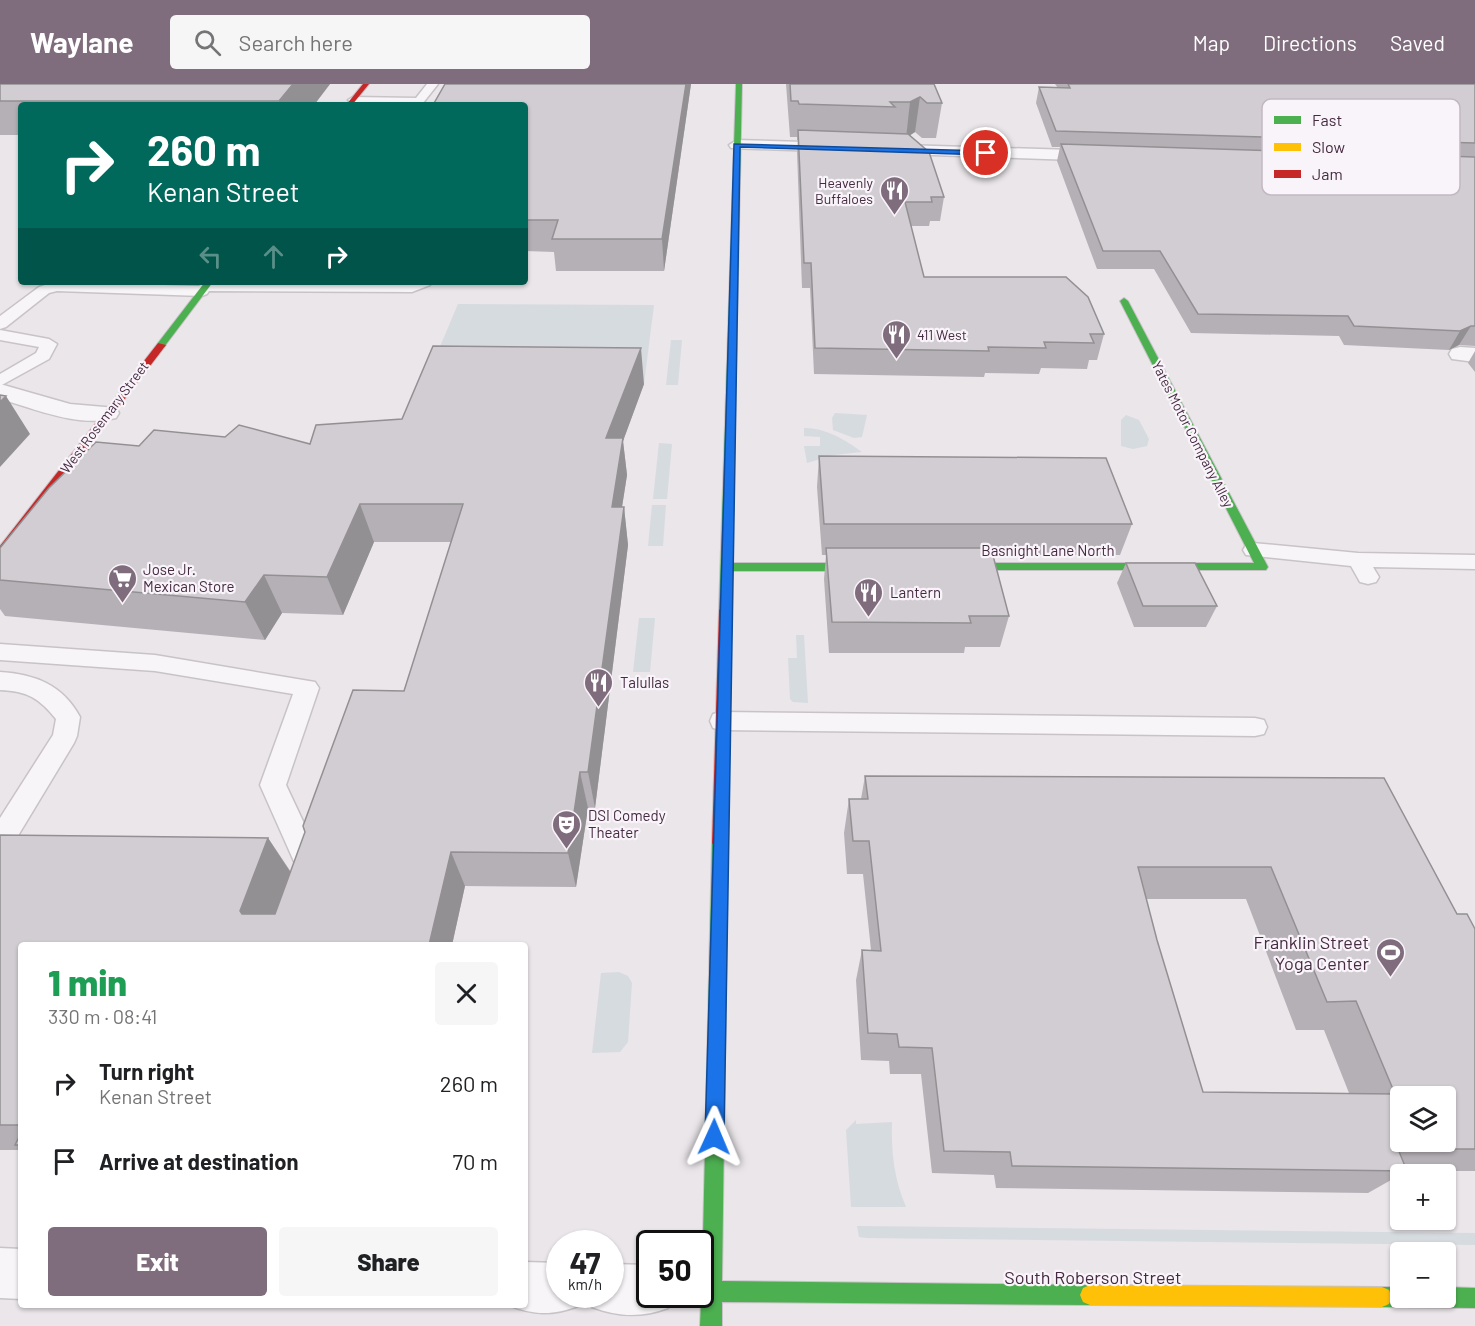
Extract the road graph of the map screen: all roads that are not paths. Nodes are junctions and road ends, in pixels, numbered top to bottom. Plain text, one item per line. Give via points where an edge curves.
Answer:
1 (366, 84) edge
2 (433, 84) edge
3 (739, 84) edge
4 (352, 102) edge
5 (385, 102) edge
6 (736, 145) junction
7 (1117, 157) edge
8 (418, 285) edge
9 (206, 286) edge
10 (1125, 300) dead end
11 (0, 324) edge
12 (0, 335) edge
13 (0, 381) edge
14 (0, 391) edge
15 (107, 413) junction
16 (0, 554) edge
17 (1257, 558) junction
18 (1475, 562) edge
19 (726, 567) junction
20 (880, 567) edge
21 (940, 567) edge
22 (0, 652) edge
23 (0, 681) edge
24 (722, 721) junction
25 (1256, 727) dead end
26 (0, 841) edge
27 (298, 900) edge
28 (708, 1230) edge
29 (0, 1273) edge
30 (18, 1274) edge
31 (528, 1287) edge
32 (546, 1288) edge
33 (714, 1291) edge
34 (1475, 1299) edge
35 (708, 1308) edge
36 (711, 1326) edge

1 - 4 street
2 - 5 lane via 419,101
3 - 6 street
6 - 7 street via 908,144
6 - 19 street
8 - 9 lane
9 - 11 lane via 56,286 44,290
9 - 15 street, West Rosemary Street
10 - 17 street, Yates Motor Company Alley
12 - 13 lane via 50,344 43,356
14 - 15 street via 68,411
15 - 16 street, West Rosemary Street
17 - 18 lane via 1363,568
17 - 21 street, Basnight Lane North
19 - 20 street
19 - 24 street
22 - 27 lane via 155,663 308,688 273,785 310,866
23 - 26 lane via 18,682 49,694 68,717 65,736
24 - 25 lane
24 - 28 street
29 - 30 street
31 - 32 street
33 - 34 street, South Roberson Street
35 - 36 street

